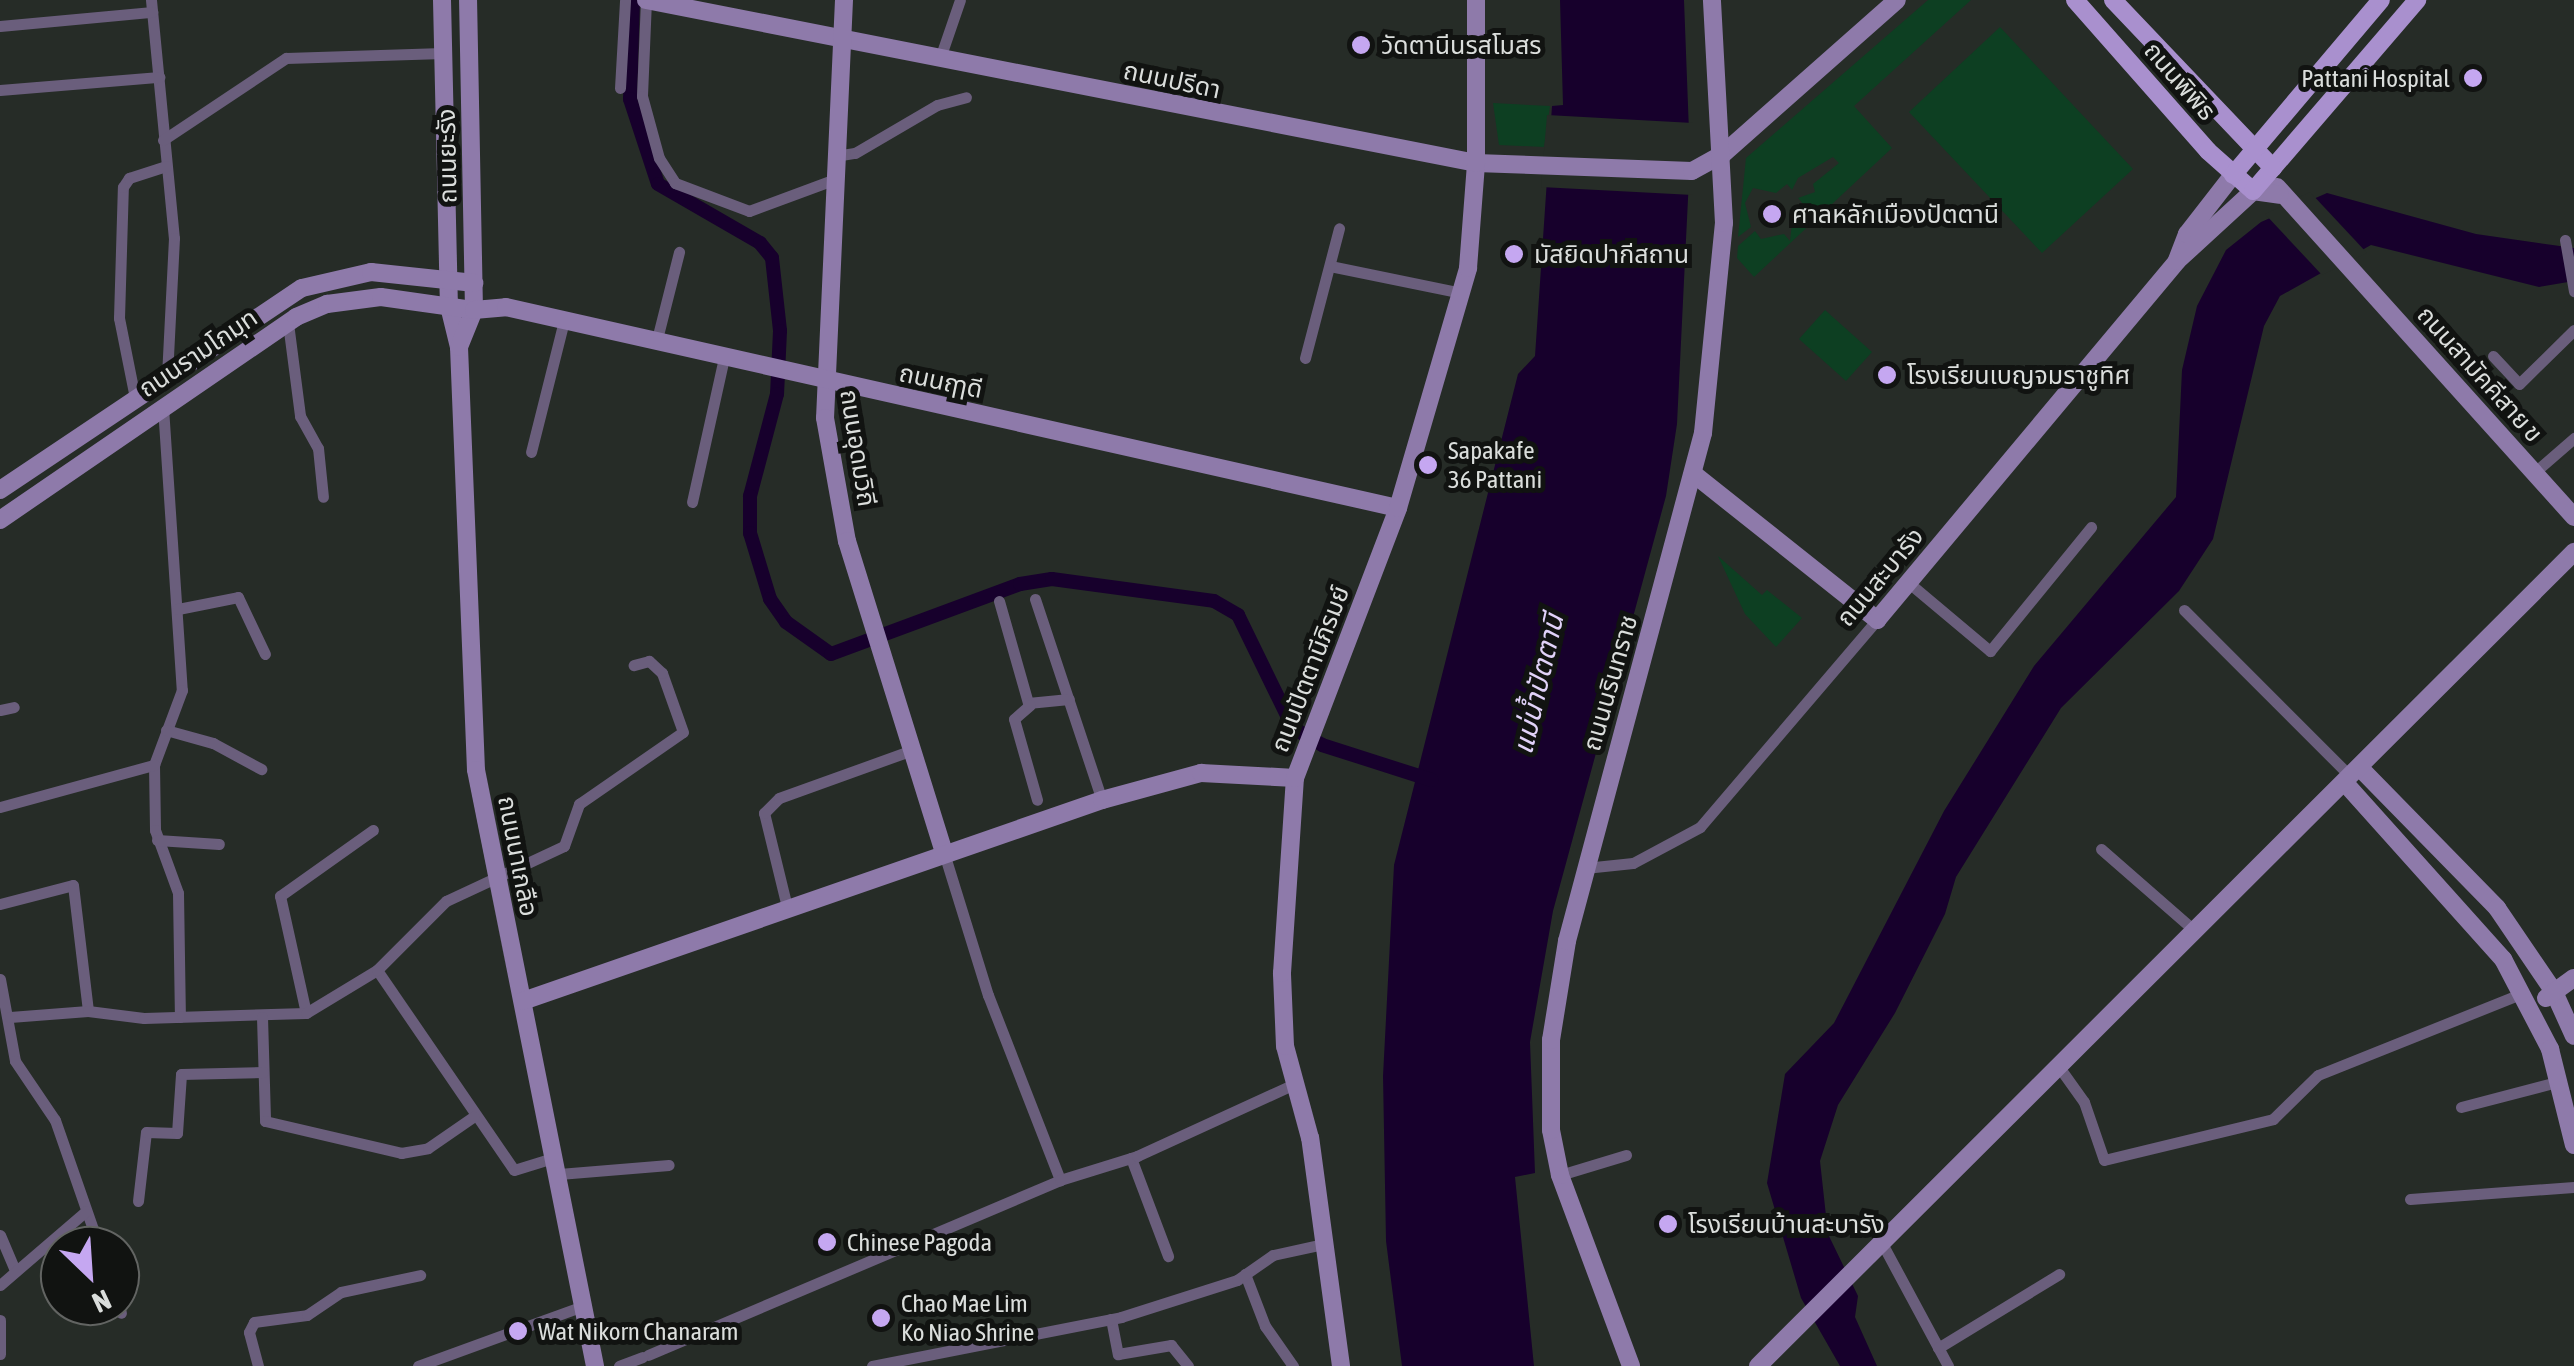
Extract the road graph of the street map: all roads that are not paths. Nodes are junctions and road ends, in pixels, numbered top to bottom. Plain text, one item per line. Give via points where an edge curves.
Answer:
1 (442, 0) edge
2 (468, 0) edge
3 (624, 0) edge
4 (646, 0) edge
5 (844, 0) edge
6 (960, 0) edge
7 (1476, 0) edge
8 (1712, 0) edge
9 (1897, 0) edge
10 (2076, 0) edge
11 (2113, 0) edge
12 (2382, 0) edge
13 (2417, 0) edge
14 (151, 6) edge
15 (0, 26) edge
16 (842, 38) junction
17 (443, 52) junction
18 (940, 58) junction
19 (159, 77) junction
20 (620, 88) dead end
21 (0, 90) edge
22 (966, 97) dead end
23 (163, 140) junction
24 (2254, 151) junction
25 (1722, 154) junction
26 (834, 156) junction
27 (1476, 163) junction
28 (166, 166) junction
29 (2273, 168) junction
30 (2233, 175) junction
31 (833, 180) junction
32 (2253, 190) junction
33 (2282, 196) junction
34 (1339, 228) dead end
35 (2565, 240) dead end
36 (678, 252) dead end
37 (2177, 261) junction
38 (1330, 266) junction
39 (450, 280) junction
40 (474, 283) junction
41 (2574, 289) edge
42 (1461, 294) junction
43 (448, 306) junction
44 (474, 310) junction
45 (564, 321) junction
46 (288, 323) junction
47 (2574, 330) edge
48 (656, 342) junction
49 (459, 347) junction
50 (2494, 356) dead end
51 (724, 358) junction
52 (1305, 358) dead end
53 (168, 376) junction
54 (822, 381) junction
55 (135, 398) junction
56 (163, 407) junction
57 (2574, 438) edge
58 (530, 452) dead end
59 (2535, 472) junction
60 (1696, 475) junction
61 (0, 490) edge
62 (323, 497) dead end
63 (692, 502) dead end
64 (1398, 508) junction
65 (2574, 517) edge
66 (0, 520) edge
67 (2091, 527) dead end
68 (2574, 552) edge
69 (1909, 582) junction
70 (1035, 599) dead end
71 (999, 601) dead end
72 (178, 609) junction
73 (2184, 610) dead end
74 (1876, 620) junction
75 (264, 654) dead end
76 (634, 665) dead end
77 (1069, 699) junction
78 (1030, 705) junction
79 (14, 707) dead end
80 (0, 710) edge
81 (166, 730) junction
82 (912, 750) junction
83 (154, 765) junction
84 (261, 769) dead end
85 (2352, 776) junction
86 (1294, 778) junction
87 (1038, 800) dead end
88 (1102, 800) junction
89 (0, 807) edge
90 (373, 830) dead end
91 (157, 840) junction
92 (220, 844) dead end
93 (2102, 849) dead end
94 (943, 850) junction
95 (1585, 868) junction
96 (495, 876) junction
97 (0, 904) edge
98 (787, 908) junction
99 (2197, 933) junction
100 (377, 970) junction
101 (2574, 978) edge
102 (0, 979) edge
103 (2554, 992) junction
104 (2528, 1000) junction
105 (522, 1001) junction
106 (88, 1011) junction
107 (306, 1013) junction
108 (10, 1017) junction
109 (180, 1017) junction
110 (262, 1017) junction
111 (2574, 1036) edge
112 (2059, 1067) junction
113 (263, 1072) junction
114 (2560, 1081) junction
115 (1294, 1084) junction
116 (2461, 1108) dead end
117 (473, 1118) junction
118 (2574, 1145) edge
119 (1626, 1155) dead end
120 (1131, 1158) junction
121 (558, 1165) junction
122 (669, 1165) dead end
123 (1560, 1174) junction
124 (1060, 1180) junction
125 (2574, 1188) edge
126 (2410, 1199) dead end
127 (138, 1201) dead end
128 (86, 1211) junction
129 (92, 1226) edge
130 (0, 1236) edge
131 (1322, 1244) junction
132 (1884, 1247) junction
133 (1168, 1256) dead end
134 (15, 1270) junction
135 (420, 1274) dead end
136 (1244, 1274) junction
137 (2059, 1274) dead end
138 (0, 1285) edge
139 (583, 1306) junction
140 (1111, 1319) junction
141 (0, 1320) edge
142 (1938, 1348) junction
143 (0, 1354) edge
144 (258, 1366) edge
145 (418, 1366) edge
146 (595, 1366) edge
147 (619, 1366) edge
148 (872, 1366) edge
149 (1188, 1366) edge
150 (1293, 1366) edge
151 (1342, 1366) edge
152 (1632, 1366) edge
153 (1758, 1366) edge
154 (1948, 1366) edge

1 - 17 street, ถนนยะรัง
2 - 40 street, ถนนยะรัง
3 - 20 street
4 - 16 street, ถนนปรีดา
4 - 31 street via 642,96 659,158 690,191 749,211
5 - 16 street, ถนนอุดมวิถี
6 - 18 street
7 - 27 street, ถนนปัตตานีภิรมย์
8 - 25 street, ถนนนรินทราช
9 - 25 street
10 - 30 main road, ถนนพิพิธ
11 - 24 main road, ถนนพิพิธ
12 - 24 main road
13 - 29 main road
14 - 15 street
14 - 19 street
16 - 18 street, ถนนปรีดา
16 - 26 street, ถนนอุดมวิถี
17 - 23 street via 286,58
17 - 39 street, ถนนยะรัง
18 - 27 street, ถนนปรีดา
19 - 21 street
19 - 23 street
22 - 26 street via 937,105 855,153
23 - 28 street
24 - 29 main road, ถนนพิพิธ
24 - 30 main road
25 - 27 street, ถนนปรีดา via 1692,171
25 - 60 street, ถนนนรินทราช via 1724,223
26 - 31 street, ถนนอุดมวิถี
27 - 42 street, ถนนปัตตานีภิรมย์
28 - 53 street via 174,238
28 - 55 street via 124,182 119,318
29 - 32 main road
29 - 33 street
30 - 32 main road, ถนนพิพิธ
30 - 37 street via 2187,234
31 - 54 street, ถนนอุดมวิถี
32 - 33 street
32 - 37 street
33 - 59 street, ถนนสามัคคีสาย ข
34 - 38 street
35 - 41 street
36 - 48 street
37 - 69 street, ถนนสะบารัง
38 - 42 street
38 - 52 street
39 - 40 street, ถนนรามโกมุท
39 - 43 street, ถนนยะรัง
39 - 53 street, ถนนรามโกมุท via 371,272 302,288
40 - 44 street, ถนนยะรัง
42 - 64 street, ถนนปัตตานีภิรมย์
43 - 44 street, ถนนรามโกมุท
43 - 46 street, ถนนรามโกมุท via 381,298 327,304
43 - 49 street, ถนนนาเกลือ
44 - 45 street, ถนนฤๅดี via 506,307
44 - 49 street, ถนนนาเกลือ
45 - 48 street, ถนนฤๅดี
45 - 58 street
46 - 56 street, ถนนรามโกมุท
46 - 62 street via 300,416 318,448
47 - 50 street via 2519,384
48 - 51 street, ถนนฤๅดี
49 - 96 street, ถนนนาเกลือ via 476,770
51 - 54 street, ถนนฤๅดี
51 - 63 street
53 - 55 street, ถนนรามโกมุท
54 - 64 street, ถนนฤๅดี
54 - 82 street, ถนนอุดมวิถี via 847,541
55 - 61 street, ถนนรามโกมุท
56 - 66 street, ถนนรามโกมุท
56 - 72 street
57 - 59 street
59 - 65 street, ถนนสามัคคีสาย ข
60 - 74 street
60 - 95 street, ถนนนรินทราช
64 - 86 street, ถนนปัตตานีภิรมย์
67 - 69 street via 1990,651
68 - 85 street
69 - 74 street, ถนนสะบารัง
70 - 77 street
71 - 78 street
72 - 75 street via 238,597
72 - 81 street via 182,690
73 - 85 street
74 - 95 street, ถนนสะบารัง via 1700,827 1633,863
76 - 96 street via 649,661 662,673 683,732 580,804 564,846
77 - 78 street
77 - 88 street
78 - 87 street via 1014,719
79 - 80 street
81 - 83 street
81 - 84 street
82 - 94 street, ถนนอุดมวิถี
82 - 98 street via 779,798 764,813
83 - 89 street
83 - 91 street
85 - 99 street
85 - 103 street via 2497,908
85 - 104 street
86 - 88 street via 1201,773
86 - 115 street, ถนนปัตตานีภิรมย์ via 1282,972
88 - 94 street
90 - 107 street via 280,896
91 - 92 street
91 - 109 street via 178,893
93 - 99 street
94 - 98 street
94 - 124 street via 988,996
95 - 123 street, ถนนนรินทราช via 1551,1040 1551,1130
96 - 100 street via 446,901
96 - 105 street, ถนนนาเกลือ
97 - 106 street via 73,885
98 - 105 street
99 - 112 street
100 - 107 street
100 - 117 street
101 - 103 street
102 - 108 street
103 - 104 street
103 - 111 street
104 - 112 street via 2318,1075 2273,1118 2104,1160 2084,1102
104 - 114 street
105 - 121 street, ถนนนาเกลือ
106 - 108 street
106 - 109 street
107 - 110 street
108 - 128 street via 15,1061 55,1120
109 - 110 street
110 - 113 street
112 - 132 street
113 - 117 street via 266,1121 401,1153 428,1148
113 - 127 street via 181,1074 177,1134 146,1132
114 - 116 street
114 - 118 street
115 - 120 street
115 - 131 street, ถนนปัตตานีภิรมย์ via 1310,1138
117 - 121 street via 514,1170
119 - 123 street
120 - 124 street
120 - 133 street
121 - 122 street
121 - 139 street, ถนนนาเกลือ
123 - 152 street, ถนนนรินทราช
124 - 147 street
125 - 126 street
128 - 129 street
128 - 134 street
130 - 134 street
131 - 136 street via 1273,1255
131 - 151 street, ถนนปัตตานีภิรมย์
132 - 142 street
132 - 153 street
134 - 138 street
135 - 144 street via 342,1292 307,1314 254,1322 249,1332
136 - 140 street
136 - 150 street via 1265,1326
137 - 142 street
139 - 145 street
139 - 146 street, ถนนนาเกลือ
140 - 148 street
140 - 149 street via 1118,1354 1171,1345
141 - 143 street
142 - 154 street

